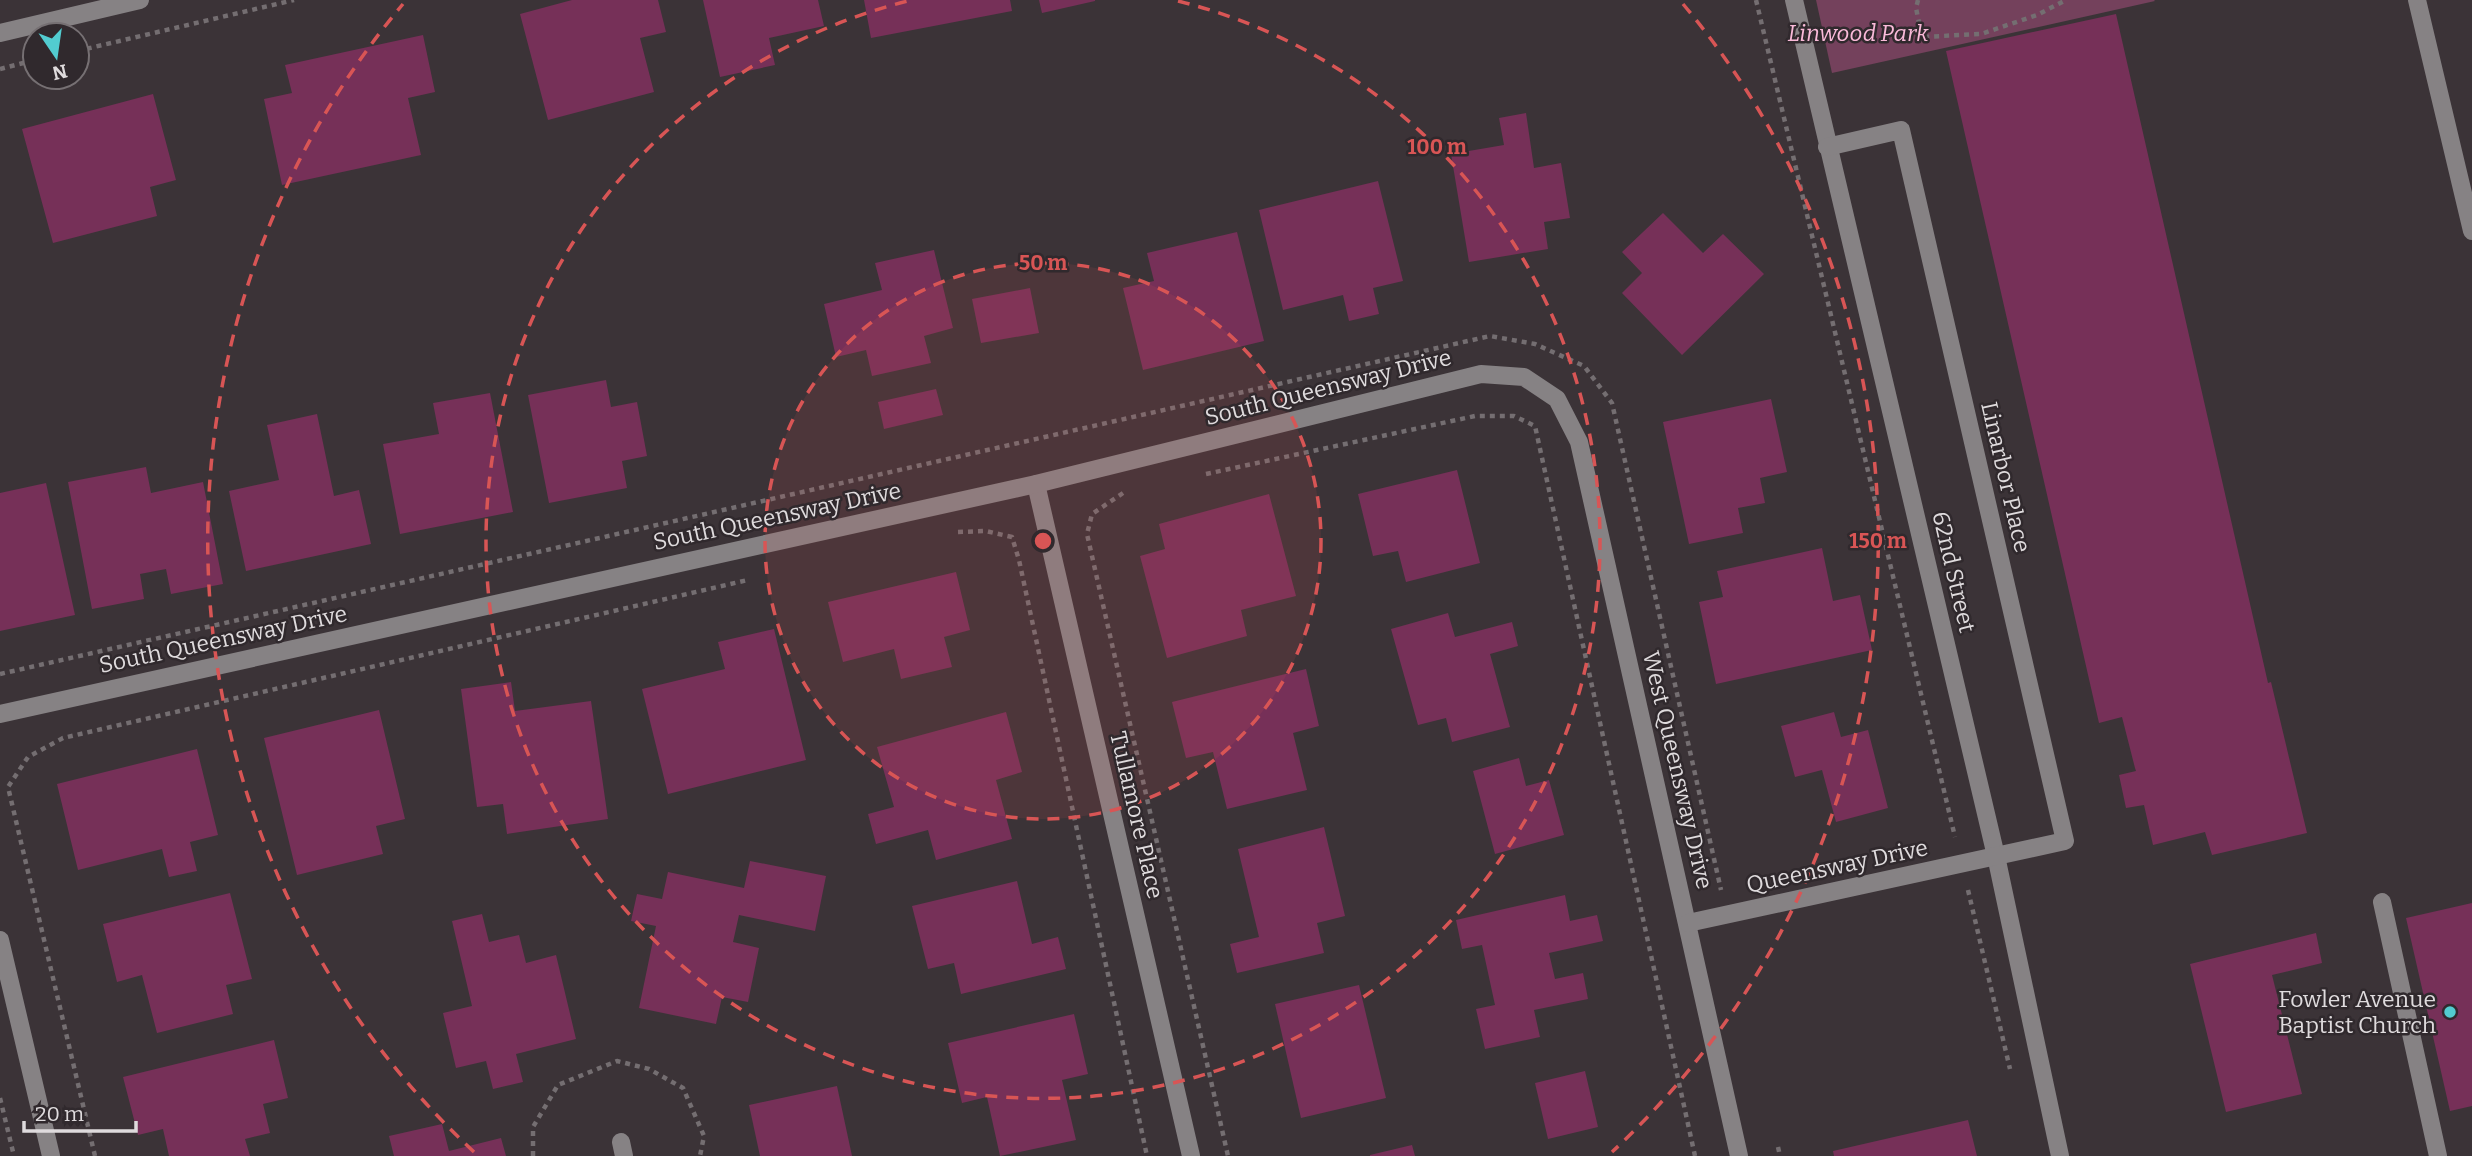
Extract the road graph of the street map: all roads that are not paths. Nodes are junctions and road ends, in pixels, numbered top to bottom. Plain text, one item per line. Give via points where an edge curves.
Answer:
1 (140, 0) edge
2 (1794, 0) edge
3 (2417, 0) edge
4 (0, 33) edge
5 (1827, 147) junction
6 (2472, 231) edge
7 (1557, 399) joint
8 (1036, 484) junction
9 (0, 714) edge
10 (1996, 856) junction
11 (2382, 902) dead end
12 (1688, 923) junction
13 (0, 940) edge
14 (51, 1156) edge
15 (1191, 1156) edge
16 (1739, 1156) edge
17 (2060, 1156) edge
18 (2438, 1156) edge

1 - 4 street
2 - 5 street, 62nd Street
3 - 6 street
5 - 10 street, 62nd Street
5 - 10 street, Linarbor Place via 1900,130 2065,841
7 - 8 street, South Queensway Drive via 1524,377 1481,374
7 - 12 street, West Queensway Drive via 1578,442
8 - 9 street, South Queensway Drive
8 - 15 street, Tullamore Place
10 - 12 street, Queensway Drive
10 - 17 street, 62nd Street
11 - 18 street
12 - 16 street, West Queensway Drive
13 - 14 street

